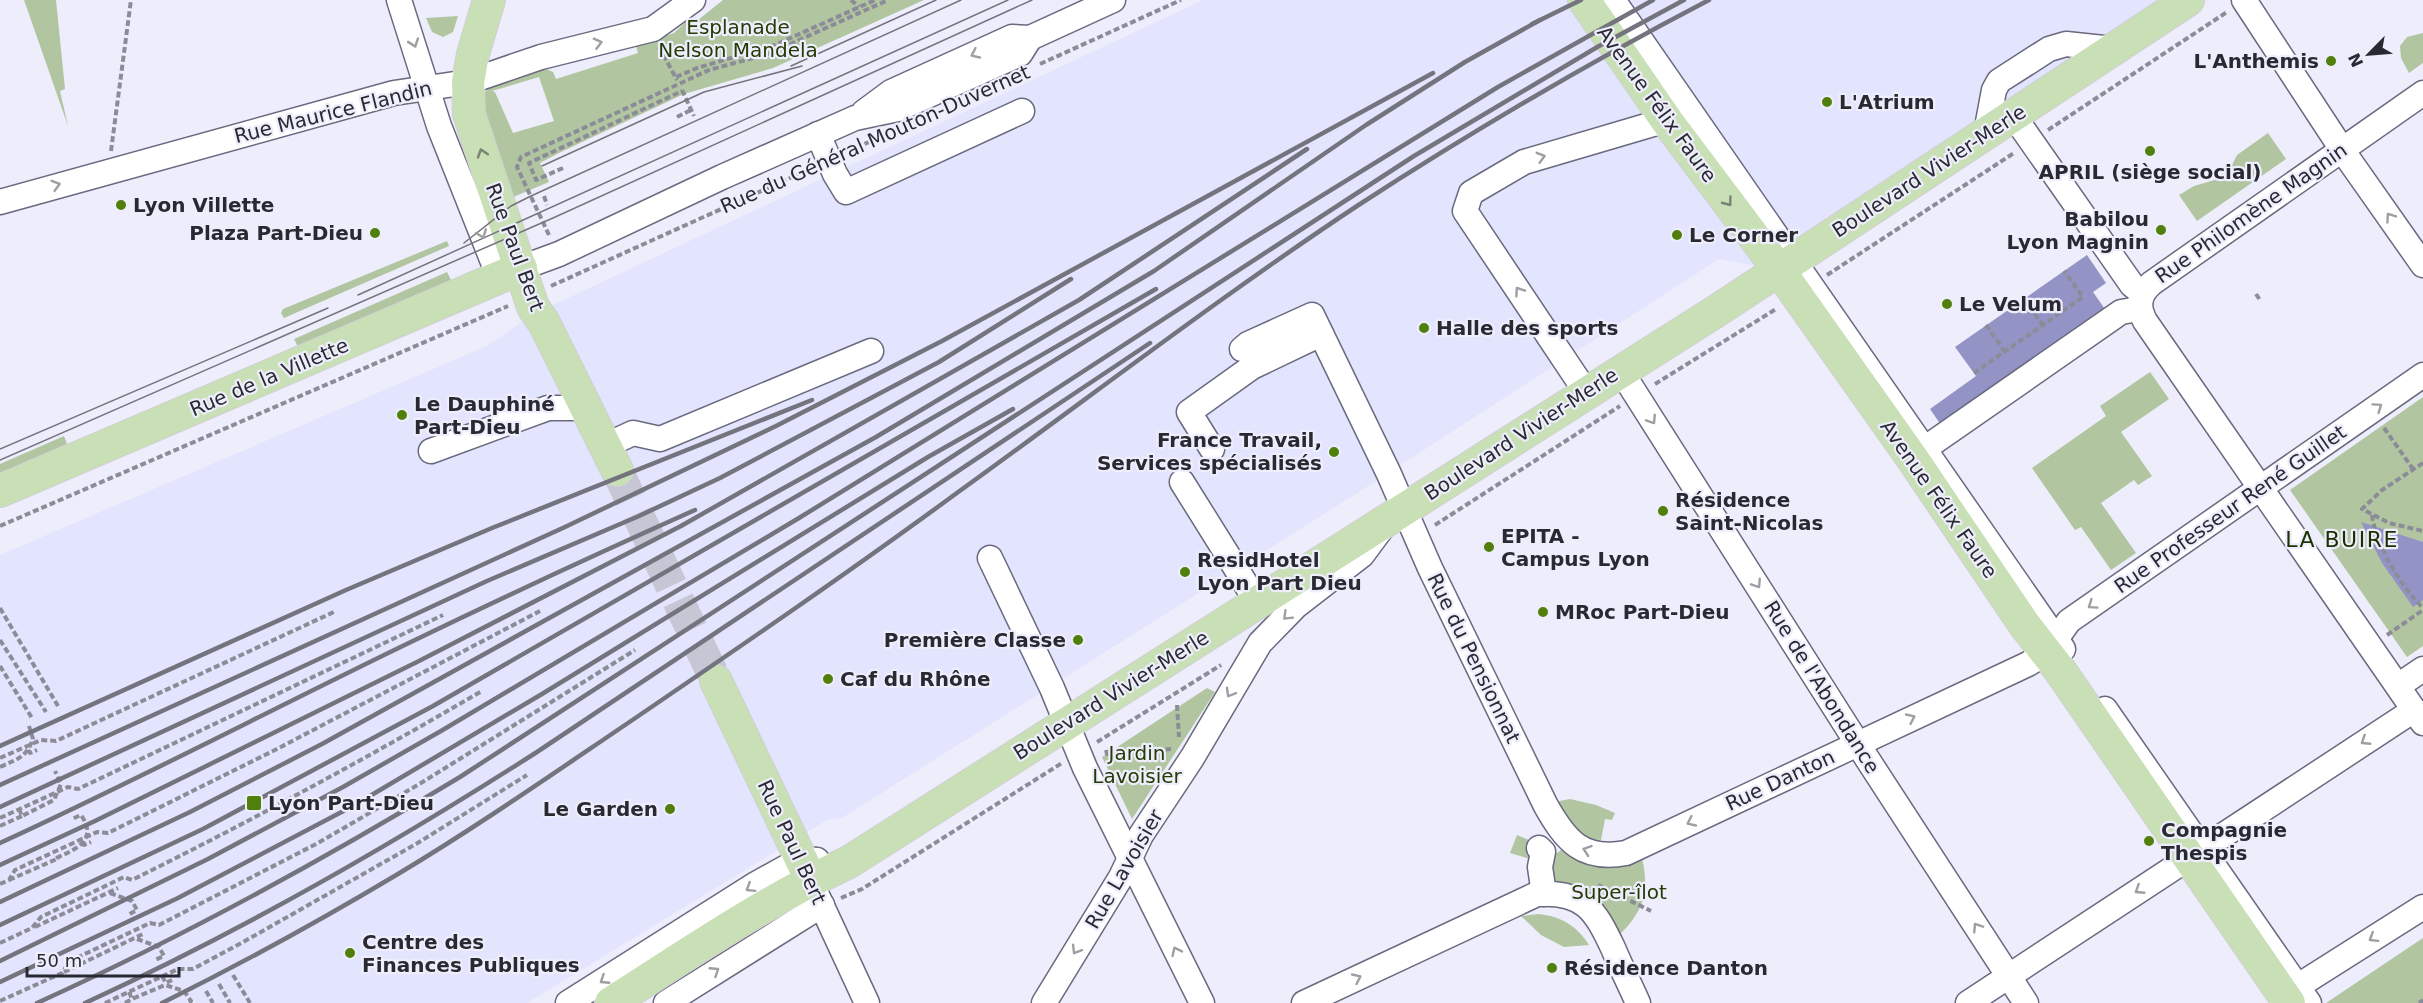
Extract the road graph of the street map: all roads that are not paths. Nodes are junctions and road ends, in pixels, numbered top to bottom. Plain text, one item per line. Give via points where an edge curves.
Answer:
1 (399, 0) edge
2 (476, 0) edge
3 (489, 0) edge
4 (693, 0) edge
5 (1113, 0) edge
6 (1584, 0) edge
7 (1598, 0) edge
8 (1613, 0) edge
9 (2188, 0) edge
10 (2244, 0) edge
11 (2113, 49) junction
12 (462, 83) junction
13 (426, 88) junction
14 (2423, 93) edge
15 (1672, 108) junction
16 (1022, 111) dead end
17 (2013, 116) junction
18 (818, 134) junction
19 (1986, 134) junction
20 (2342, 149) junction
21 (466, 191) junction
22 (0, 202) edge
23 (1786, 265) junction
24 (2423, 265) edge
25 (516, 286) junction
26 (2141, 301) junction
27 (1316, 325) junction
28 (1242, 349) dead end
29 (871, 351) dead end
30 (1621, 370) junction
31 (2423, 375) edge
32 (1586, 392) junction
33 (575, 408) junction
34 (1212, 449) dead end
35 (430, 451) dead end
36 (608, 451) junction
37 (1919, 453) junction
38 (1182, 482) dead end
39 (2261, 488) junction
40 (5, 490) edge
41 (1397, 514) junction
42 (990, 558) dead end
43 (1257, 602) junction
44 (2051, 645) junction
45 (2423, 669) edge
46 (716, 681) tunnel mouth
47 (2398, 686) junction
48 (2419, 716) edge
49 (1066, 723) junction
50 (1858, 743) junction
51 (1643, 845) joint
52 (1539, 848) dead end
53 (2196, 853) junction
54 (1130, 858) junction
55 (811, 882) junction
56 (1541, 894) junction
57 (2423, 907) edge
58 (2009, 976) junction
59 (2295, 997) edge
60 (1633, 1001) edge
61 (568, 1003) edge
62 (611, 1003) edge
63 (666, 1003) edge
64 (867, 1003) edge
65 (1044, 1003) edge
66 (1202, 1003) edge
67 (1304, 1003) edge
68 (1968, 1003) edge
69 (2026, 1003) edge

1 -> 13 street, Rue Paul Bert
2 - 12 street via 461,52
3 - 12 main road
12 -> 4 street, Rue Maurice Flandin via 541,57 653,29
5 - 18 street, Rue du Général Mouton-Duvernet via 1030,38 1012,37 971,55 891,92 855,118
6 - 15 main road, Avenue Félix Faure
7 - 15 street, Avenue Félix Faure
8 - 15 street, Avenue Félix Faure via 1653,55
9 - 11 main road, Boulevard Vivier-Merle
10 - 20 street
11 - 17 main road, Boulevard Vivier-Merle
11 - 19 street via 2066,44 2049,49 1999,81
12 - 13 street, Rue Maurice Flandin
12 - 21 street, Rue Paul Bert via 456,119
25 -> 12 main road, Rue Paul Bert
13 - 21 street, Rue Paul Bert
22 -> 13 street, Rue Maurice Flandin via 394,93
14 - 20 street, Rue Philomène Magnin
15 - 23 main road, Avenue Félix Faure
32 -> 15 street via 1465,211 1471,193 1524,162
16 - 18 street via 846,192
17 - 19 main road, Boulevard Vivier-Merle
17 - 26 street
18 - 25 street, Rue du Général Mouton-Duvernet via 559,254
19 - 23 main road, Boulevard Vivier-Merle
24 -> 20 street
20 - 26 street, Rue Philomène Magnin via 2152,283
21 -> 25 street, Rue Paul Bert
23 - 30 main road, Boulevard Vivier-Merle
23 - 37 main road, Avenue Félix Faure
25 - 33 main road, Rue Paul Bert via 515,315
25 - 36 main road, Rue Paul Bert via 544,323
25 - 40 main road, Rue de la Villette
26 - 37 street, Rue Philomène Magnin
26 - 39 street via 2145,321
27 - 28 street
27 - 34 street via 1189,412
27 - 41 street, Rue du Pensionnat
29 - 36 street via 660,439 633,433
30 - 32 main road, Boulevard Vivier-Merle
30 -> 50 street, Rue de l'Abondance
39 -> 31 street, Rue Professeur René Guillet
32 - 41 main road, Boulevard Vivier-Merle
33 - 35 street via 548,408
33 - 36 main road, Rue Paul Bert
37 - 44 street, Avenue Félix Faure
37 - 44 main road, Avenue Félix Faure via 2017,629
38 - 43 street
39 -> 44 street, Rue Professeur René Guillet via 2069,621
39 - 47 street
41 - 43 main road, Boulevard Vivier-Merle
51 -> 41 street, Rue du Pensionnat via 1609,856 1580,848 1562,833 1416,538
41 -> 54 street, Rue Lavoisier via 1362,555 1296,606 1260,643
42 - 49 street
43 - 49 main road, Boulevard Vivier-Merle
50 -> 44 street, Rue Danton via 2024,666
44 - 53 main road, Avenue Félix Faure
45 - 47 street
46 - 55 main road, Rue Paul Bert
47 - 48 street
48 -> 53 street
49 - 54 street
49 - 55 main road, Boulevard Vivier-Merle via 849,862
50 -> 51 street, Rue Danton
58 -> 50 street, Rue de l'Abondance
52 - 56 street via 1543,852
53 -> 58 street
53 - 59 main road, Avenue Félix Faure
54 -> 65 street, Rue Lavoisier
66 -> 54 street
55 -> 61 street, Boulevard Vivier-Merle via 756,884
55 - 62 main road via 735,923
63 -> 55 street, Boulevard Vivier-Merle
55 - 64 street, Rue Paul Bert
56 - 60 street via 1567,896 1598,918
67 -> 56 street
57 -> 59 street
58 - 68 street
58 - 69 street, Rue de l'Abondance

